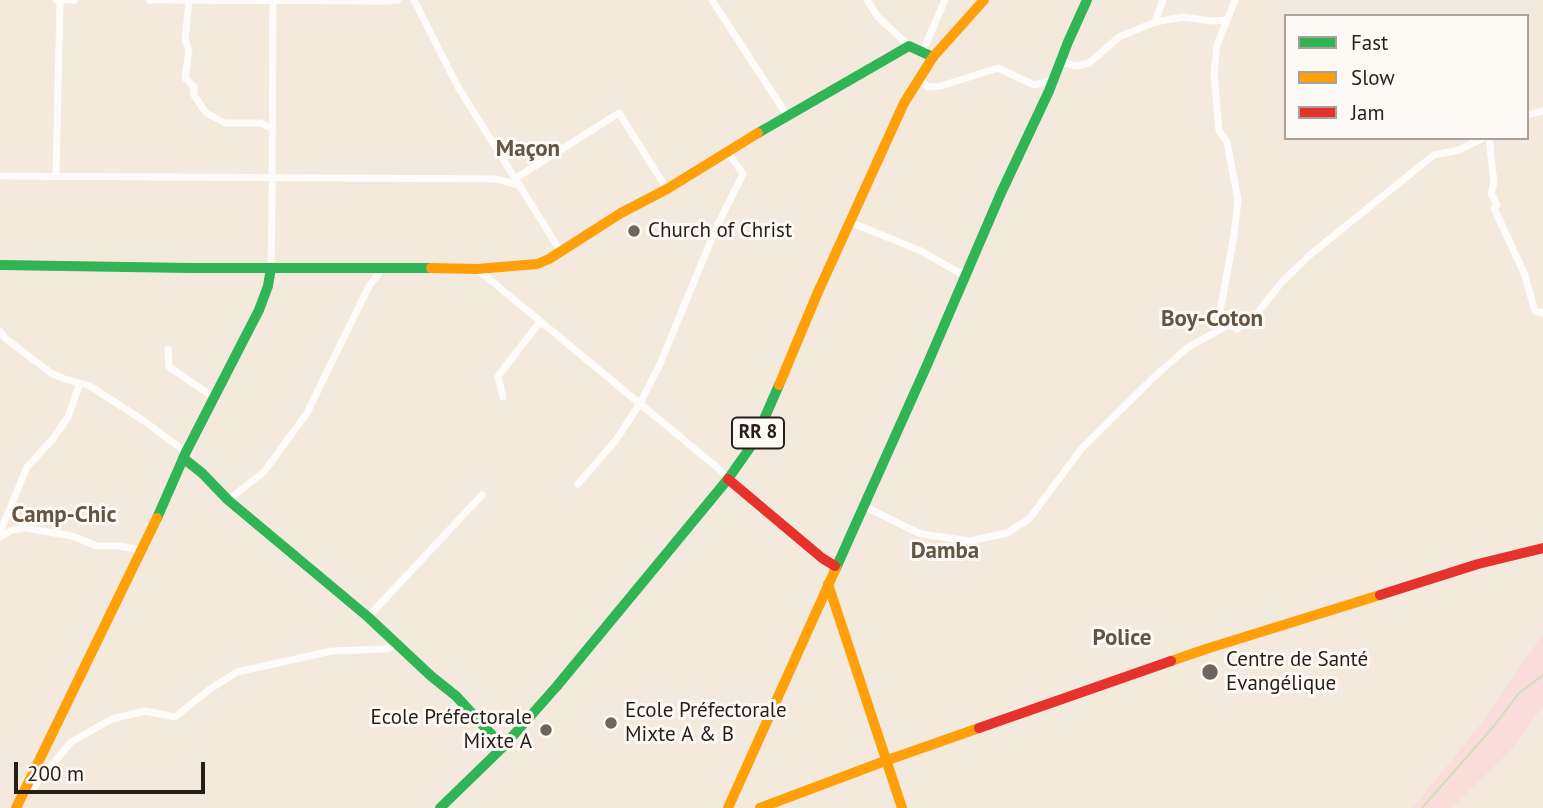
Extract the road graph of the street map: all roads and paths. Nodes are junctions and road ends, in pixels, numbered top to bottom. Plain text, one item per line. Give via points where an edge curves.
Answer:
1 (58, 0) edge
2 (74, 0) edge
3 (150, 0) edge
4 (204, 0) edge
5 (272, 0) edge
6 (398, 0) edge
7 (414, 0) edge
8 (712, 0) edge
9 (867, 0) edge
10 (945, 0) edge
11 (984, 0) edge
12 (1087, 0) edge
13 (1163, 0) edge
14 (1235, 0) edge
15 (189, 1) edge
16 (1227, 20) junction
17 (1155, 22) junction
18 (909, 46) junction
19 (927, 55) junction
20 (1060, 62) junction
21 (918, 79) junction
22 (1053, 80) junction
23 (788, 117) junction
24 (272, 129) junction
25 (1479, 140) edge
26 (1489, 140) edge
27 (727, 151) junction
28 (0, 176) edge
29 (56, 176) junction
30 (272, 177) junction
31 (516, 178) junction
32 (521, 186) junction
33 (667, 188) junction
34 (850, 222) junction
35 (561, 252) junction
36 (0, 265) edge
37 (271, 268) junction
38 (383, 268) junction
39 (477, 269) junction
40 (966, 273) junction
41 (1543, 313) edge
42 (540, 322) junction
43 (1230, 324) junction
44 (0, 331) edge
45 (168, 349) dead end
46 (80, 383) junction
47 (503, 397) dead end
48 (215, 398) junction
49 (639, 405) junction
50 (185, 455) junction
51 (728, 479) junction
52 (578, 484) dead end
53 (482, 495) dead end
54 (228, 500) junction
55 (863, 506) junction
56 (0, 534) edge
57 (1543, 548) edge
58 (142, 551) junction
59 (835, 566) junction
60 (828, 584) junction
61 (368, 617) junction
62 (396, 644) junction
63 (503, 747) junction
64 (885, 761) junction
65 (25, 791) junction
66 (16, 808) edge
67 (440, 808) edge
68 (727, 808) edge
69 (760, 808) edge
70 (902, 808) edge

1 - 2 street
1 - 29 street
3 - 15 street
4 - 5 street
4 - 15 street
5 - 6 street
5 - 24 street
7 - 31 street via 458,88
8 - 23 street
9 - 18 street
10 - 19 street
11 - 19 street, RR 8
12 - 20 street
13 - 17 street
14 - 16 street
15 - 24 street via 185,78 205,113 225,123 261,123
16 - 17 street via 1183,17
16 - 43 street via 1213,73 1219,131 1227,142 1238,200 1219,316
17 - 20 street via 1119,37 1089,63
18 - 19 street
18 - 23 street
19 - 21 street, RR 8
20 - 22 street
21 - 22 street via 928,88 998,68 1034,85
21 - 34 street, RR 8
22 - 40 street
23 - 27 street
24 - 30 street
25 - 43 street via 1434,155 1312,253 1258,312 1237,329
26 - 41 street via 1494,208 1524,273 1535,311
27 - 33 street
27 - 49 street via 743,174
28 - 29 street
29 - 30 street
30 - 32 street via 496,178
30 - 37 street
31 - 32 street
31 - 33 street via 619,113
32 - 35 street
33 - 35 street
34 - 40 street
34 - 51 street, RR 8 via 754,442
35 - 39 street via 537,264
36 - 37 street
37 - 38 street
37 - 48 street via 259,310
38 - 39 street
38 - 54 street via 369,286 307,413 264,472
39 - 42 street
40 - 55 street
42 - 47 street via 498,376
42 - 49 street
43 - 55 street via 1187,348 1153,378 1082,448 1029,519 1007,533 970,541 921,534
44 - 46 street via 51,373
45 - 48 street via 169,367
46 - 50 street via 162,433
46 - 56 street via 68,417 27,467
48 - 50 street
49 - 51 street
49 - 52 street
50 - 54 street
50 - 58 street
51 - 59 street
51 - 63 street, RR 8
53 - 61 street
54 - 61 street
55 - 59 street
56 - 58 street via 25,528 72,536 97,546
57 - 64 street via 1209,648
58 - 65 street
59 - 60 street
60 - 64 street
60 - 68 street
61 - 62 street
62 - 63 street via 456,696
62 - 65 street via 386,649 332,651 237,672 175,717 145,711 112,719 71,742 34,787
63 - 67 street, RR 8
64 - 69 street
64 - 70 street
65 - 66 street

